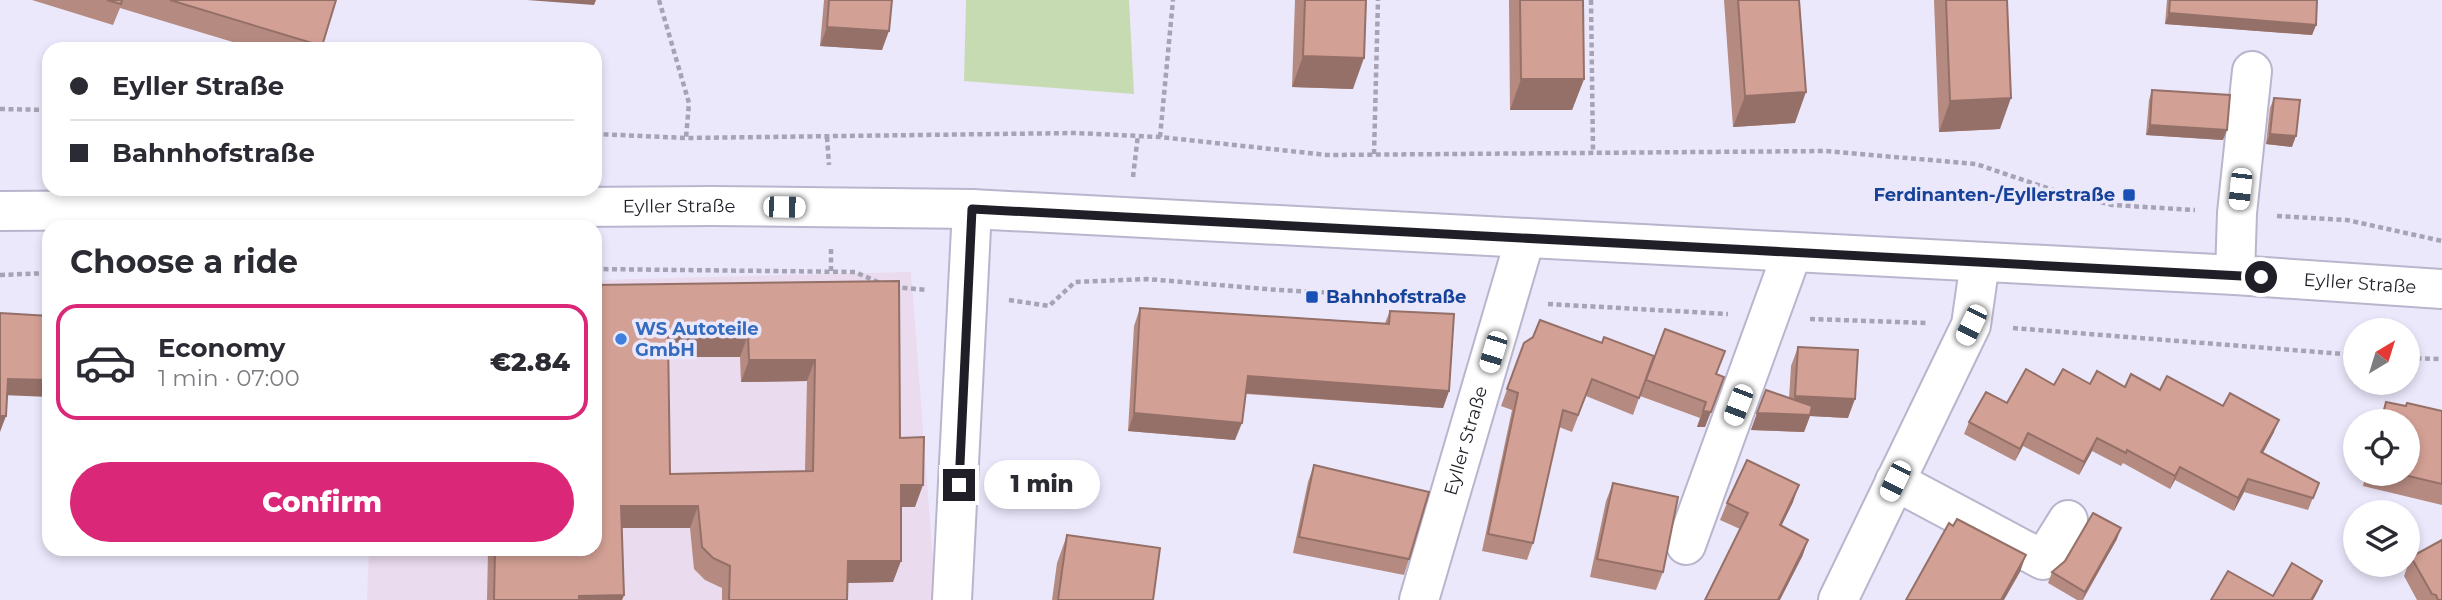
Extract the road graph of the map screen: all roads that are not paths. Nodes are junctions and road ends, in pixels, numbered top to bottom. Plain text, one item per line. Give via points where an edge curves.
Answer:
1 (2252, 71) dead end
2 (972, 209) junction
3 (0, 211) edge
4 (1525, 239) junction
5 (1792, 253) junction
6 (1980, 262) junction
7 (2235, 275) junction
8 (2442, 289) edge
9 (1895, 481) junction
10 (2068, 520) dead end
11 (1686, 545) dead end
12 (953, 600) edge
13 (1419, 600) edge
14 (1838, 600) edge

1 - 7 main road
2 - 3 main road, Eyller Straße via 711,206
2 - 4 main road, Eyller Straße
2 - 12 main road
4 - 5 main road, Eyller Straße
4 - 13 main road, Eyller Straße
5 - 6 main road, Eyller Straße
5 - 11 main road
6 - 7 main road, Eyller Straße
6 - 9 main road via 1971,325
7 - 8 main road, Eyller Straße
9 - 10 main road via 2043,560
9 - 14 main road

